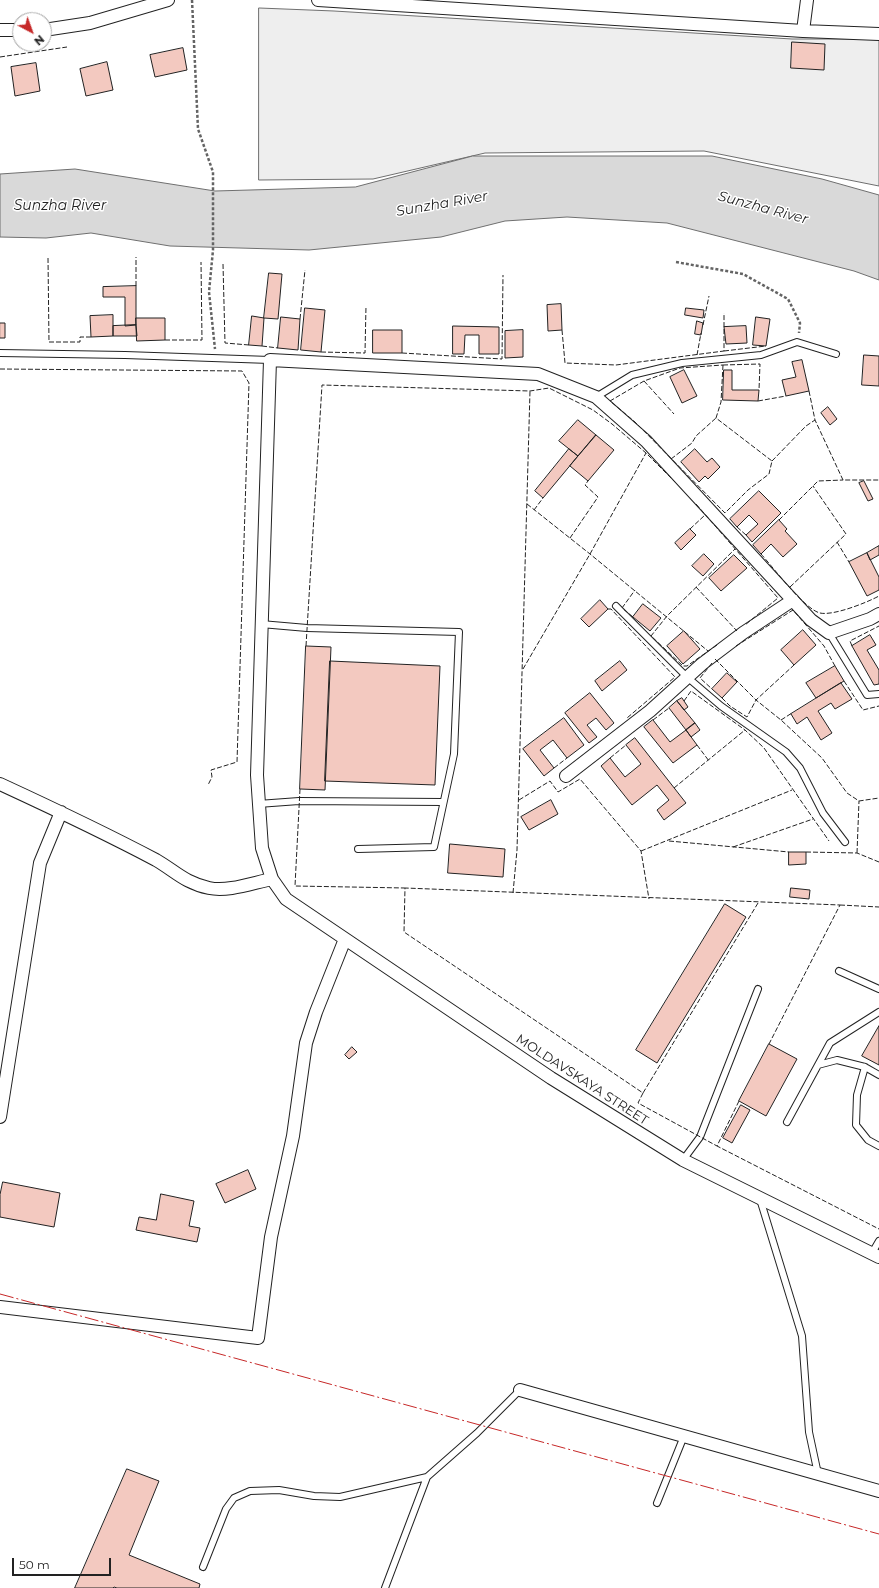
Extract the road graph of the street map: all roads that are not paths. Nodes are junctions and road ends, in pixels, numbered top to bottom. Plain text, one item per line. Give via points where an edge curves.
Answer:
1 (168, 0) edge
2 (318, 0) edge
3 (807, 0) edge
4 (347, 1) edge
5 (52, 29) edge
6 (0, 30) edge
7 (12, 30) edge
8 (803, 31) junction
9 (879, 34) edge
10 (0, 353) edge
11 (836, 354) dead end
12 (270, 360) junction
13 (596, 397) junction
14 (793, 600) junction
15 (616, 606) dead end
16 (879, 614) edge
17 (261, 624) junction
18 (829, 633) junction
19 (687, 677) junction
20 (879, 694) edge
21 (566, 776) dead end
22 (0, 784) edge
23 (443, 802) junction
24 (258, 804) junction
25 (61, 812) junction
26 (845, 842) dead end
27 (358, 849) dead end
28 (272, 879) junction
29 (345, 939) junction
30 (839, 971) dead end
31 (758, 989) dead end
32 (879, 989) edge
33 (879, 1012) edge
34 (818, 1065) junction
35 (865, 1067) junction
36 (879, 1075) edge
37 (0, 1118) edge
38 (787, 1122) dead end
39 (879, 1146) edge
40 (683, 1160) junction
41 (760, 1197) junction
42 (879, 1241) edge
43 (876, 1255) edge
44 (0, 1307) edge
45 (520, 1390) joint
46 (684, 1436) junction
47 (818, 1474) junction
48 (427, 1477) junction
49 (879, 1491) edge
50 (657, 1503) dead end
51 (203, 1567) dead end
52 (385, 1588) edge

1 - 5 street via 90,23
2 - 4 street
3 - 8 street
4 - 8 street
6 - 7 street
8 - 9 street
10 - 12 lane
11 - 13 lane via 798,342 761,355 682,363 632,375
12 - 13 street via 538,374
12 - 17 street
13 - 14 street via 646,441
14 - 18 street via 811,620
14 - 19 street via 743,633
15 - 19 lane
16 - 18 street
17 - 23 lane via 459,632 454,754
17 - 24 street
18 - 20 lane via 867,695
19 - 21 street via 650,711
19 - 26 lane via 786,752 800,768 823,813
22 - 25 street
23 - 24 lane via 299,801
23 - 27 lane via 434,847
24 - 28 street via 262,848
25 - 28 street via 157,861 187,882 210,889
25 - 37 street via 40,863
28 - 29 street, MOLDAVSKAYA STREET via 286,899
29 - 40 street, MOLDAVSKAYA STREET via 551,1078
29 - 44 street via 306,1043 293,1136 271,1237 258,1338
30 - 32 lane
31 - 40 lane via 700,1137
33 - 34 lane via 830,1043
34 - 35 lane via 837,1060
34 - 38 lane
35 - 36 lane
35 - 39 lane via 857,1095 856,1125 868,1140
40 - 41 street, MOLDAVSKAYA STREET
41 - 43 street, MOLDAVSKAYA STREET
41 - 47 lane via 802,1336 809,1432
42 - 43 lane
45 - 46 street
45 - 48 lane via 477,1433
46 - 47 street
46 - 50 lane
47 - 49 street
48 - 51 lane via 340,1497 279,1490 245,1493 234,1498 226,1509
48 - 52 lane

